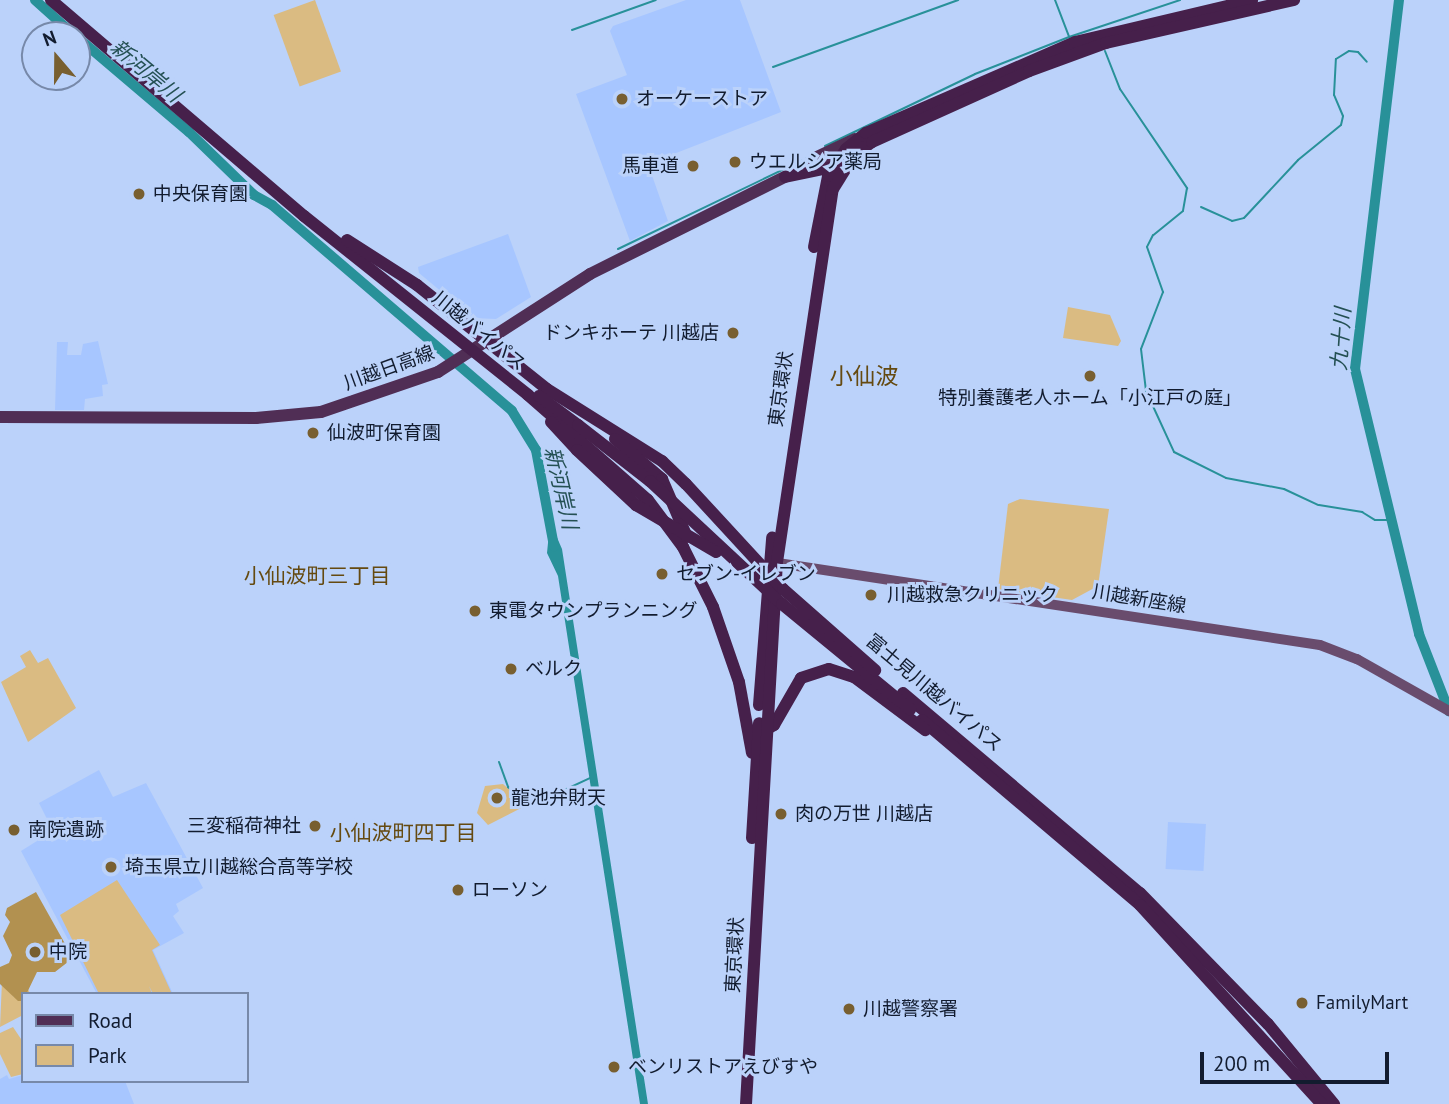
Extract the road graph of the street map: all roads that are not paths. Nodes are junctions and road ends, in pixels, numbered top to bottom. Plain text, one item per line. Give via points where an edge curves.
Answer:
1 (51, 0) edge
2 (61, 0) edge
3 (1252, 0) edge
4 (1294, 0) edge
5 (866, 134) junction
6 (838, 168) junction
7 (790, 175) junction
8 (819, 209) junction
9 (485, 341) junction
10 (467, 353) junction
11 (528, 395) junction
12 (570, 405) junction
13 (550, 415) junction
14 (0, 417) edge
15 (578, 425) junction
16 (772, 562) junction
17 (782, 604) junction
18 (763, 702) junction
19 (1449, 711) edge
20 (766, 729) junction
21 (961, 752) junction
22 (755, 778) junction
23 (740, 1104) edge
24 (746, 1104) edge
25 (1322, 1104) edge
26 (1334, 1104) edge

1 - 10 highway, 川越バイパス
2 - 9 highway, 川越バイパス via 306,208 417,285
3 - 5 highway, 東京環状 via 1075,42
4 - 6 highway via 1079,51 895,130
5 - 6 highway, 東京環状
5 - 7 main road, 川越日高線
6 - 7 main road, 川越日高線 via 815,162
6 - 8 highway, 東京環状
6 - 16 highway, 東京環状
7 - 8 highway via 817,179
7 - 9 main road, 川越日高線 via 590,274
8 - 16 highway, 東京環状
9 - 10 main road, 川越日高線
9 - 12 highway, 富士見川越バイパス
9 - 15 highway via 501,365
10 - 11 highway, 川越バイパス
10 - 14 main road, 川越日高線 via 410,385 295,418
11 - 13 highway, 川越バイパス
11 - 15 highway, 富士見川越バイパス
12 - 18 highway via 662,479 719,603 747,680
12 - 26 highway, 富士見川越バイパス, bridge via 651,454 686,484 792,598 1140,893 1268,1024
13 - 17 highway, bridge via 551,425 636,505 698,539
13 - 22 highway, 川越バイパス via 634,485 687,555 729,649
15 - 17 highway, 富士見川越バイパス, bridge via 650,481
16 - 18 highway, 東京環状
16 - 19 main road, 川越新座線 via 1320,645 1357,659
17 - 21 highway, 富士見川越バイパス, bridge
18 - 20 highway, 東京環状
18 - 22 highway, 東京環状
20 - 21 highway via 774,725 801,678 820,669 837,670 854,677
20 - 24 highway, 東京環状
21 - 25 highway, 富士見川越バイパス via 1140,905
22 - 23 highway, 東京環状

